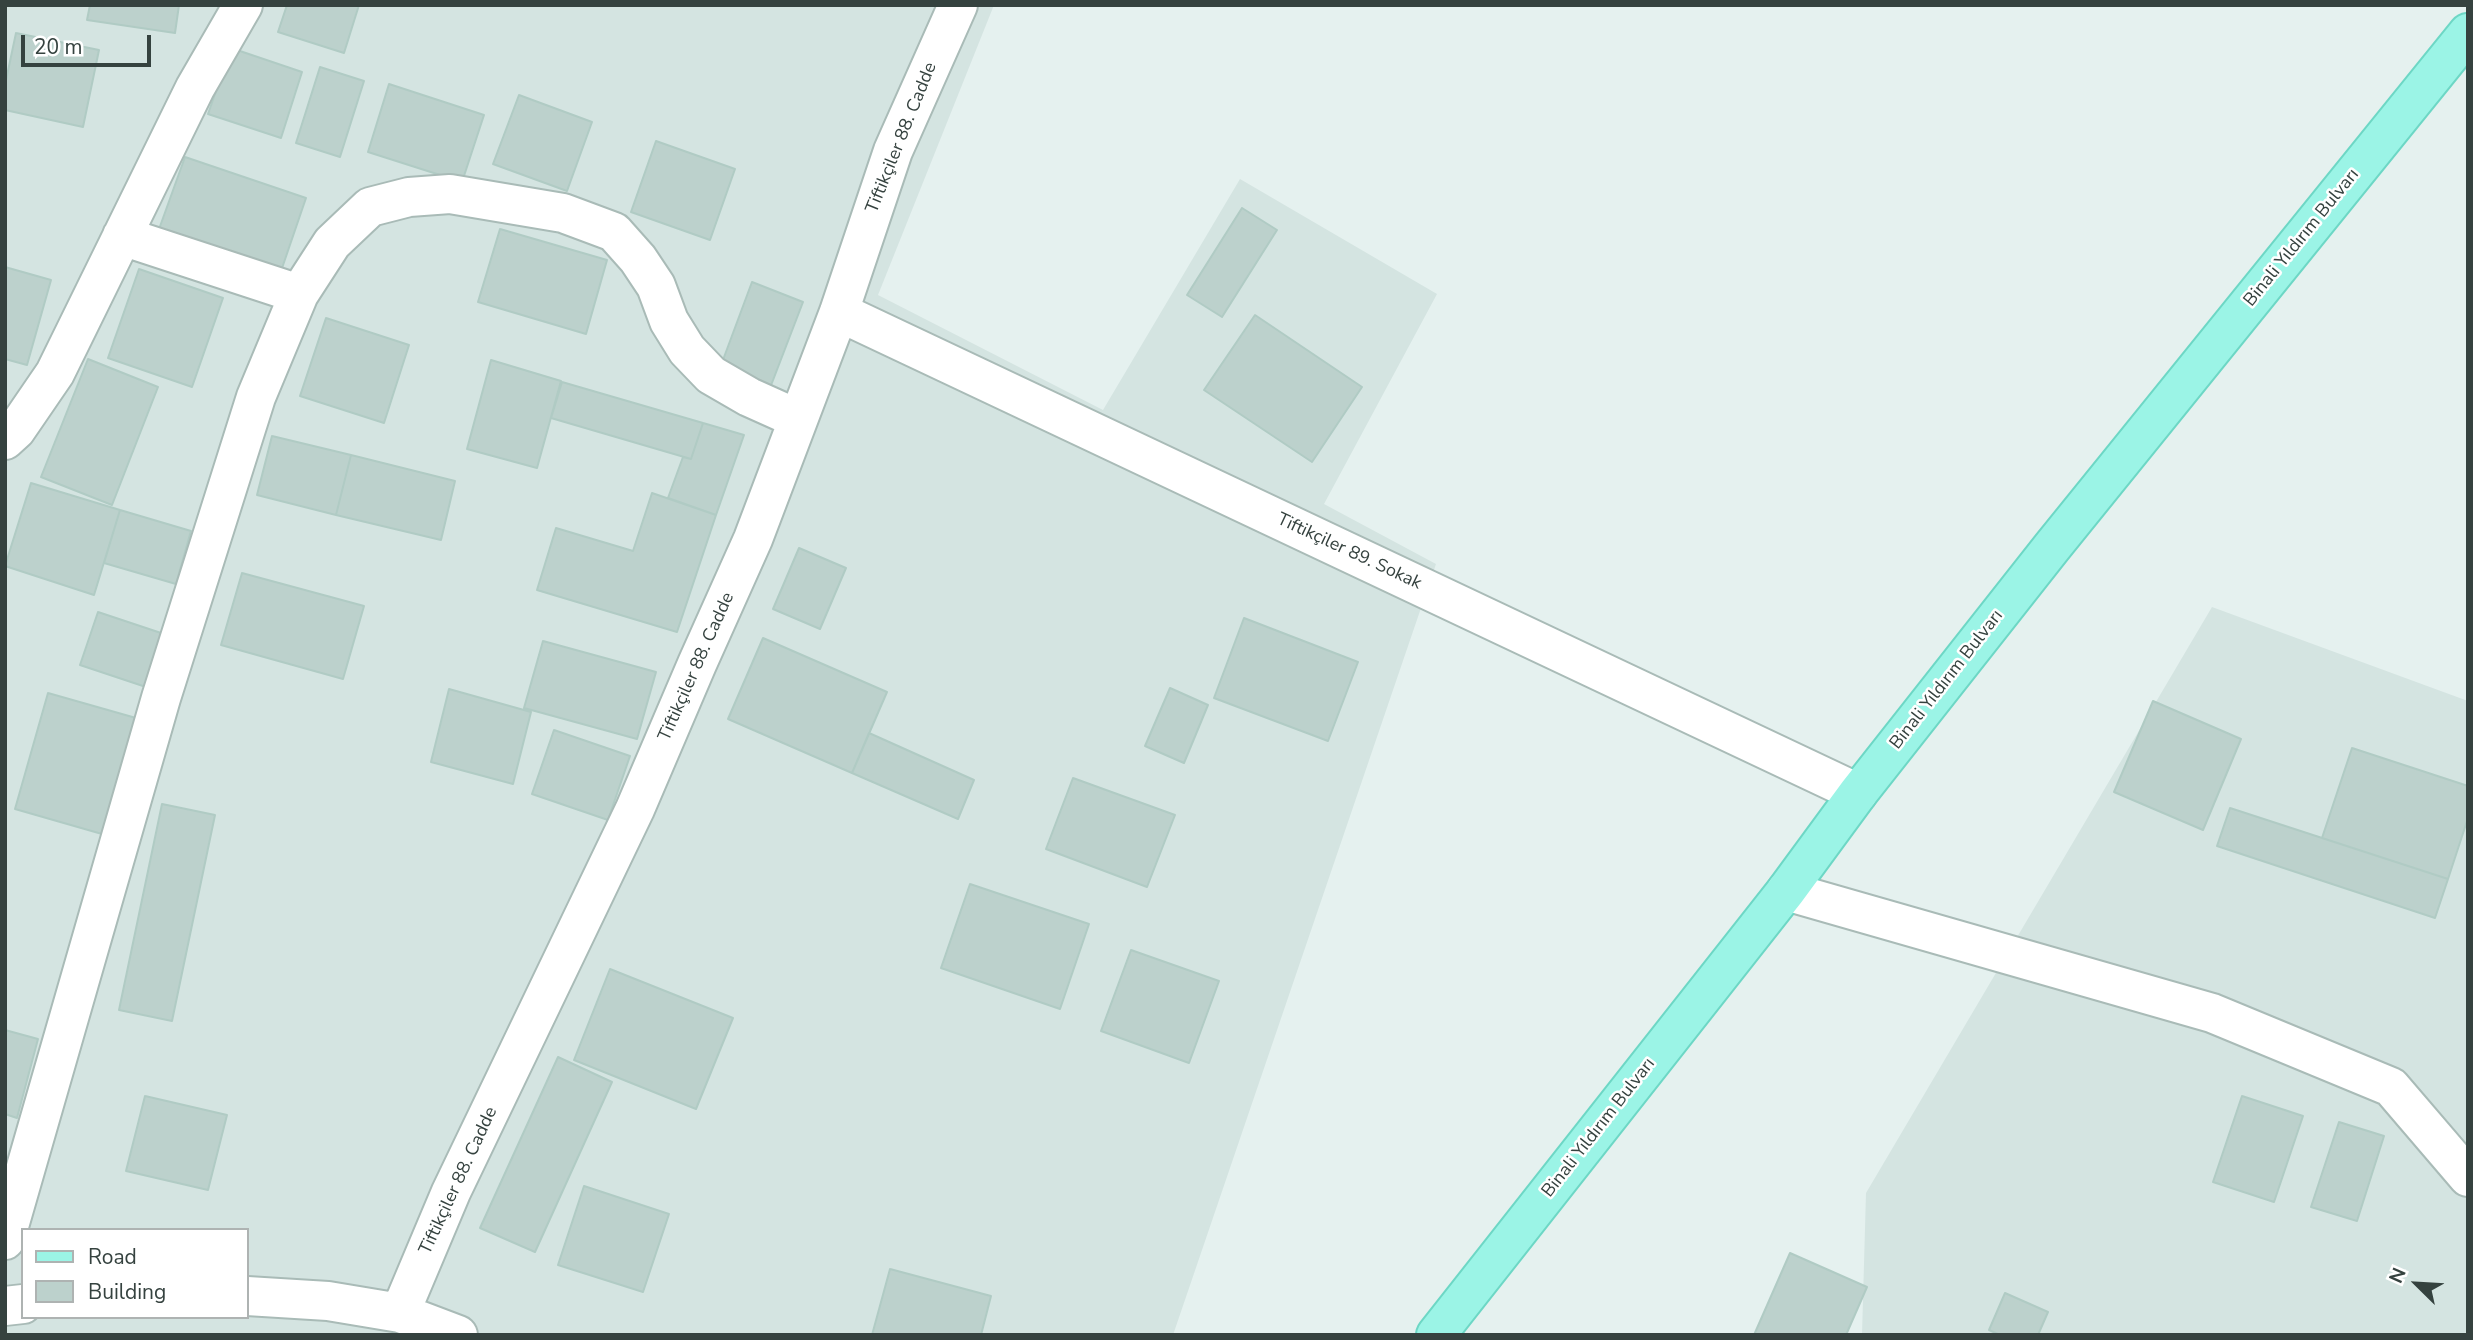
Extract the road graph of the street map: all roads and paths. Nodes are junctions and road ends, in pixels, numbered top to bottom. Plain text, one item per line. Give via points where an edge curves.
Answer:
1 (243, 5) edge
2 (958, 5) edge
3 (2468, 33) edge
4 (122, 236) junction
5 (299, 294) junction
6 (839, 312) junction
7 (798, 419) junction
8 (5, 440) edge
9 (1858, 793) junction
10 (1786, 891) junction
11 (2468, 1177) edge
12 (5, 1240) edge
13 (248, 1296) edge
14 (400, 1313) junction
15 (458, 1335) edge
16 (1437, 1335) edge

1 - 4 street via 195,88
2 - 6 street, Tiftikçiler 88. Cadde via 892,151
3 - 9 main road, Binali Yıldırım Bulvarı
4 - 5 street
4 - 8 street via 55,373
5 - 7 street via 332,243 370,207 409,197 450,194 563,213 614,232 656,286 687,350 711,375
5 - 12 street via 256,397 165,685
6 - 7 street, Tiftikçiler 88. Cadde
6 - 9 street, Tiftikçiler 89. Sokak
7 - 14 street, Tiftikçiler 88. Cadde via 753,539 635,809 451,1192
9 - 10 main road, Binali Yıldırım Bulvarı
10 - 11 street via 2212,1013 2391,1087
10 - 16 main road, Binali Yıldırım Bulvarı
13 - 14 street via 328,1301
14 - 15 street

